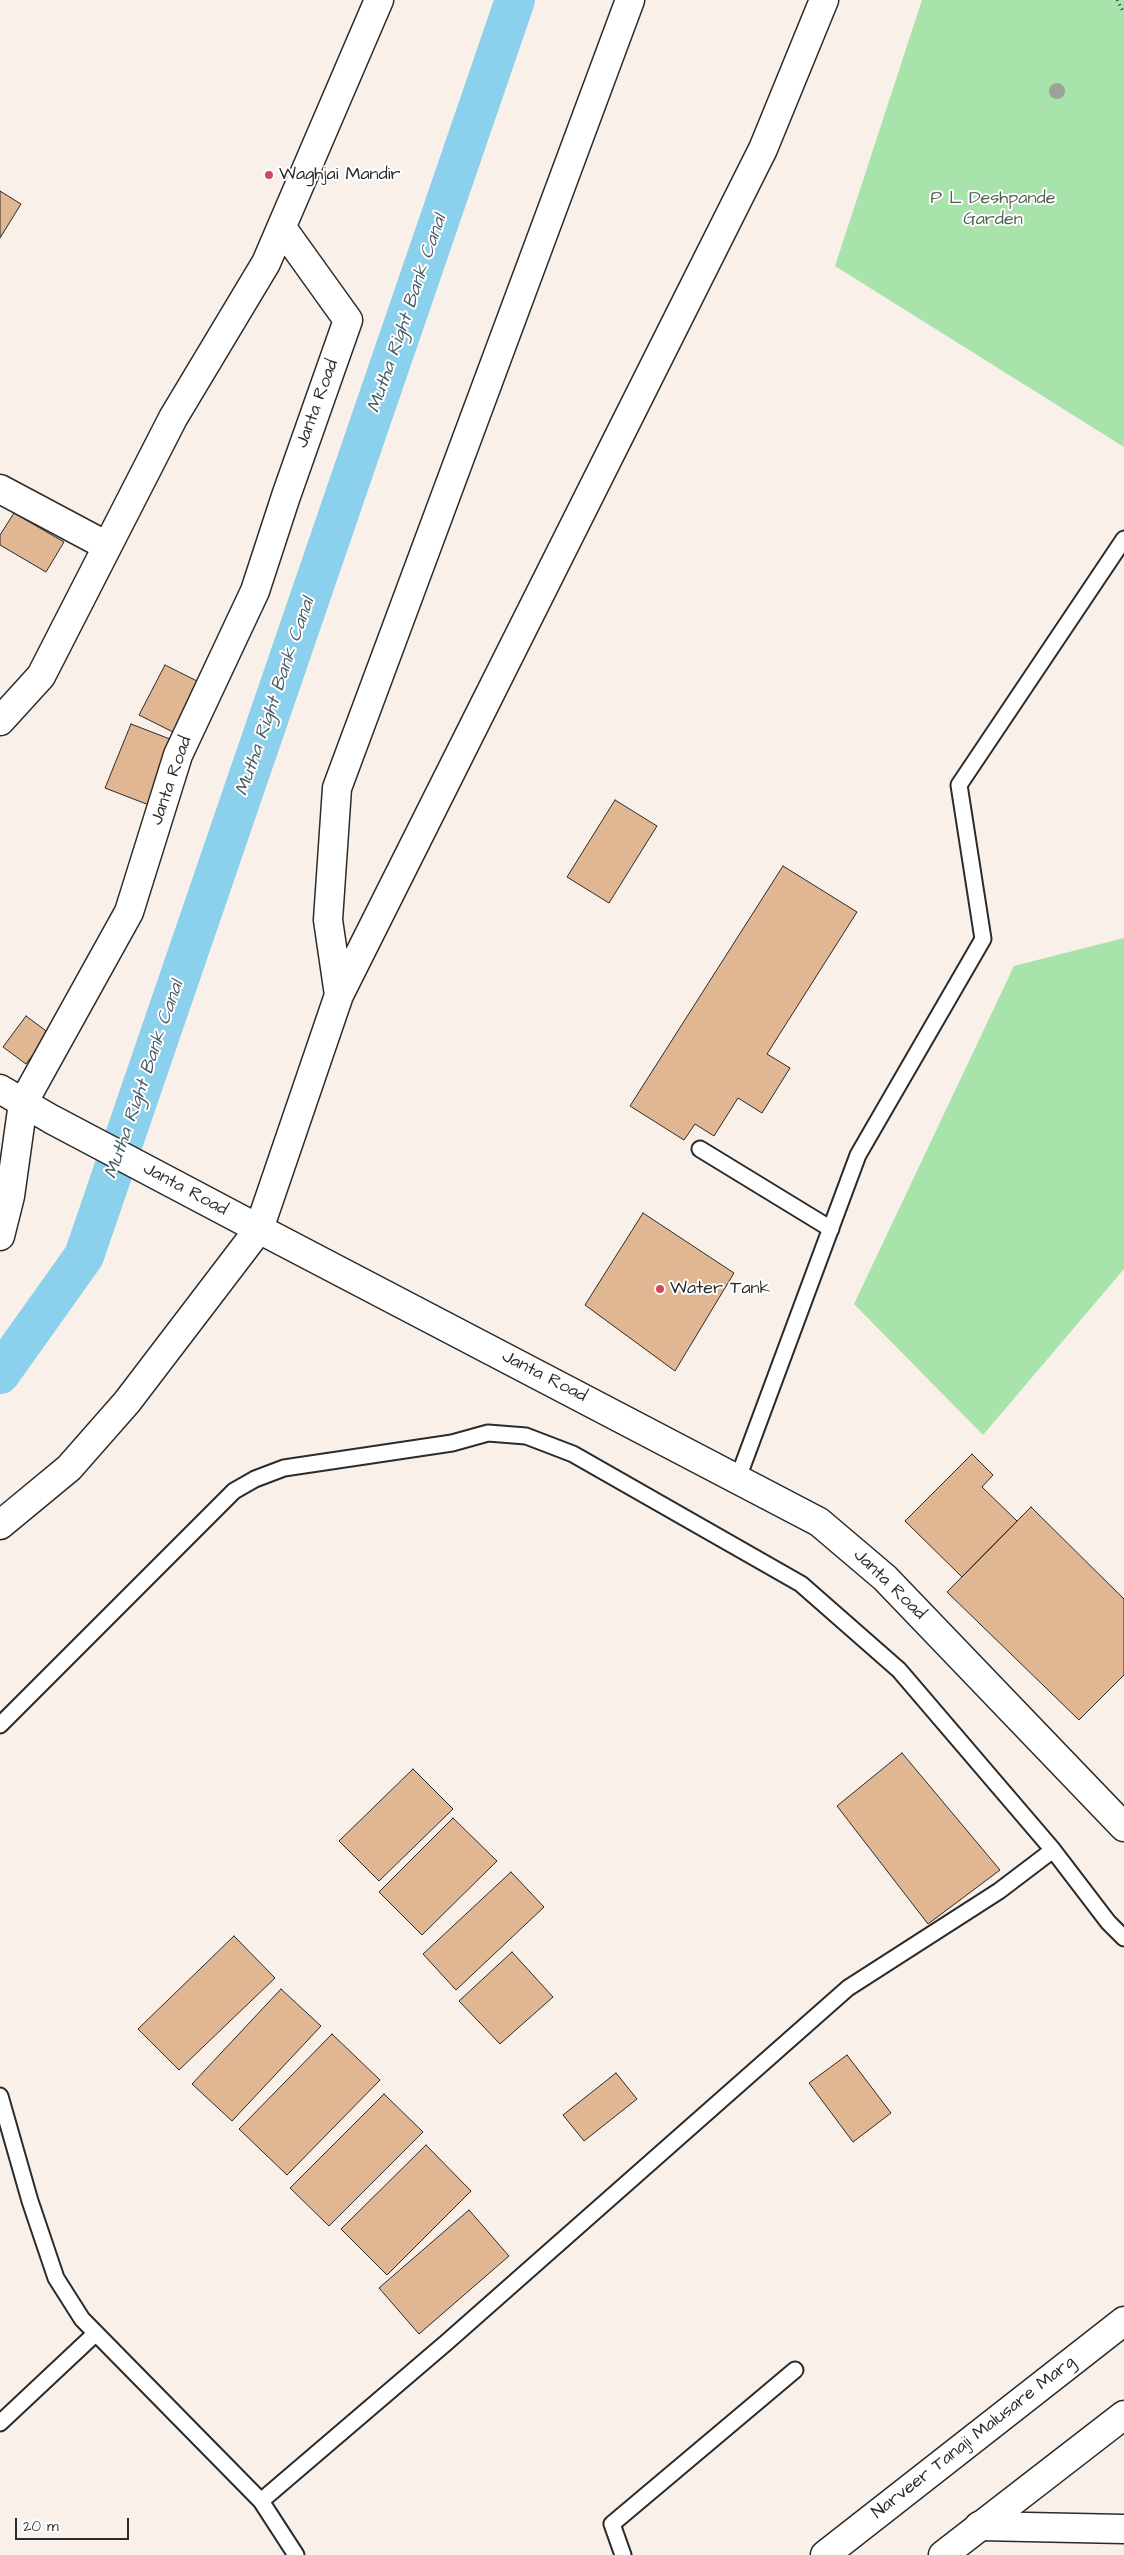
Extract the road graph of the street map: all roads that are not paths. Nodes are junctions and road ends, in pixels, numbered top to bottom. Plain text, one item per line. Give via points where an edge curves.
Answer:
1 (379, 0) edge
2 (630, 0) edge
3 (824, 0) edge
4 (282, 228) junction
5 (0, 489) edge
6 (1124, 539) edge
7 (107, 546) junction
8 (0, 721) edge
9 (339, 995) junction
10 (0, 1089) edge
11 (23, 1103) junction
12 (700, 1149) dead end
13 (259, 1229) junction
14 (831, 1229) junction
15 (0, 1236) edge
16 (738, 1478) junction
17 (0, 1525) edge
18 (0, 1725) edge
19 (1124, 1827) edge
20 (1053, 1850) junction
21 (1124, 1938) edge
22 (0, 2096) edge
23 (1124, 2321) edge
24 (96, 2333) junction
25 (795, 2370) dead end
26 (1124, 2415) edge
27 (0, 2423) edge
28 (261, 2501) junction
29 (979, 2526) junction
30 (1124, 2529) edge
31 (296, 2555) edge
32 (623, 2555) edge
33 (825, 2555) edge
34 (943, 2555) edge

1 - 4 street
2 - 9 street via 337,788 328,920
3 - 9 street via 764,149
4 - 7 street via 266,263 173,418
4 - 11 street, Janta Road via 348,320 255,591 178,755 129,912
5 - 7 street
6 - 14 lane via 959,785 984,940 858,1155
7 - 8 street via 41,676
9 - 13 street
10 - 11 street
11 - 13 street, Janta Road
11 - 15 street via 10,1196
12 - 14 lane
13 - 16 street, Janta Road
13 - 17 street via 127,1402 69,1468
14 - 16 lane
16 - 19 street, Janta Road via 819,1522 885,1578
18 - 20 lane via 234,1491 255,1479 284,1468 452,1443 488,1433 511,1434 526,1436 573,1454 801,1584 899,1670
20 - 21 lane
20 - 28 lane via 999,1890 848,1988 447,2342
22 - 24 lane via 56,2278 82,2319
23 - 33 street, Narveer Tanaji Malusare Marg
24 - 27 lane
24 - 28 lane
25 - 32 lane via 612,2524
26 - 29 street
28 - 31 lane
29 - 30 street
29 - 34 street

